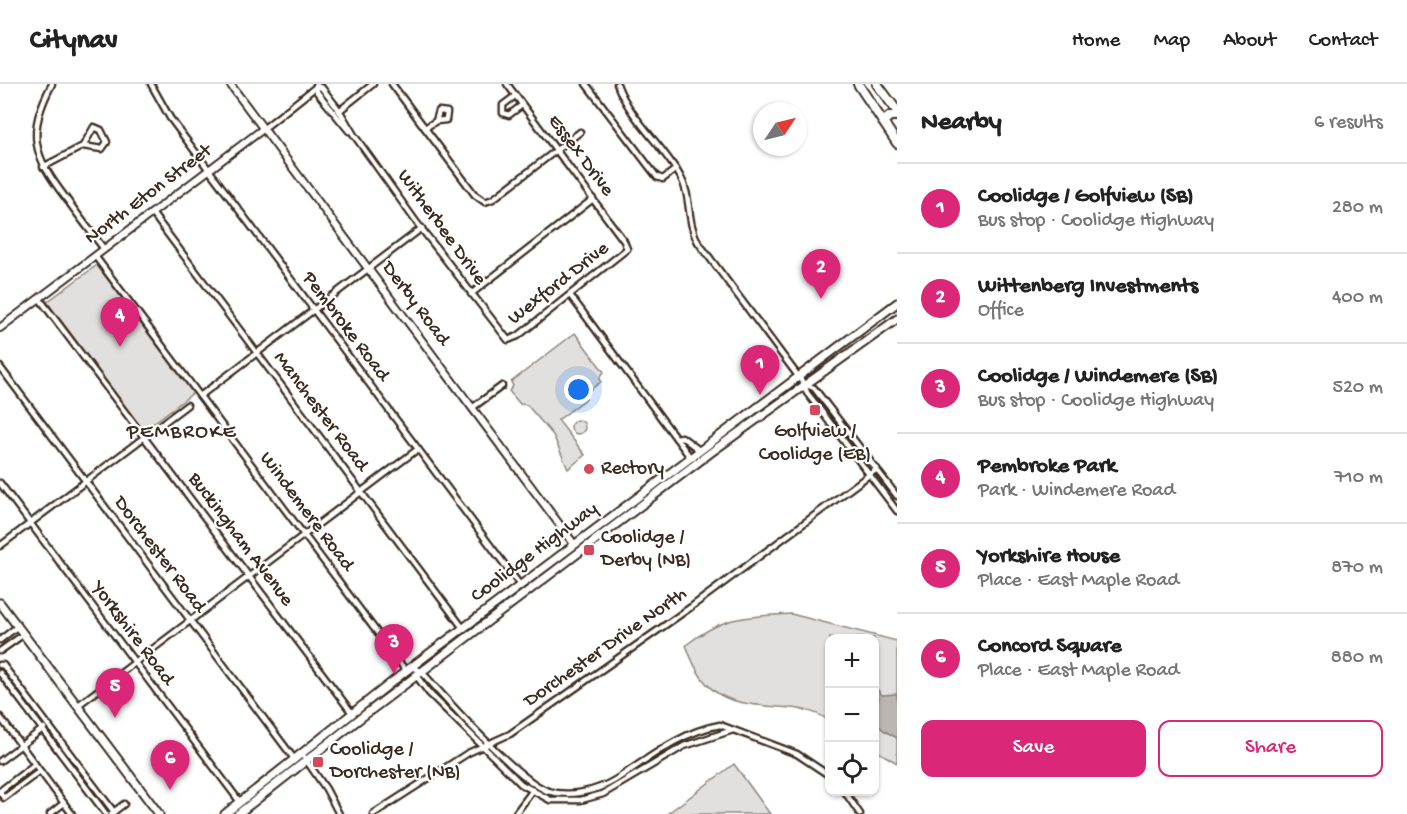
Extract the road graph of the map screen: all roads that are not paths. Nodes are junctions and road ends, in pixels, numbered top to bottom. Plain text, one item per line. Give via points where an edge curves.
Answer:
1 (51, 84) edge
2 (151, 84) edge
3 (230, 84) edge
4 (374, 84) edge
5 (392, 84) edge
6 (507, 84) edge
7 (586, 84) edge
8 (617, 84) edge
9 (858, 84) edge
10 (878, 84) edge
11 (316, 85) edge
12 (885, 95) junction
13 (515, 96) junction
14 (870, 100) junction
15 (522, 105) junction
16 (339, 110) junction
17 (897, 111) edge
18 (334, 114) junction
19 (897, 116) edge
20 (436, 121) dead end
21 (883, 122) junction
22 (263, 129) junction
23 (425, 129) junction
24 (580, 132) dead end
25 (354, 135) junction
26 (897, 143) edge
27 (83, 146) junction
28 (557, 150) junction
29 (43, 167) junction
30 (676, 169) junction
31 (209, 170) junction
32 (594, 199) junction
33 (152, 213) junction
34 (422, 228) junction
35 (626, 247) joint
36 (104, 249) junction
37 (95, 256) junction
38 (368, 269) junction
39 (471, 294) junction
40 (570, 295) junction
41 (39, 298) junction
42 (897, 303) edge
43 (313, 310) junction
44 (897, 319) edge
45 (873, 320) junction
46 (0, 328) edge
47 (877, 333) junction
48 (505, 340) joint
49 (257, 353) junction
50 (0, 367) edge
51 (798, 375) junction
52 (804, 384) junction
53 (502, 386) dead end
54 (200, 396) junction
55 (187, 405) dead end
56 (472, 408) junction
57 (735, 423) junction
58 (736, 433) junction
59 (144, 437) junction
60 (676, 438) junction
61 (418, 449) junction
62 (699, 450) junction
63 (690, 457) junction
64 (877, 469) junction
65 (870, 474) junction
66 (86, 482) junction
67 (0, 483) edge
68 (361, 492) junction
69 (897, 496) edge
70 (897, 511) edge
71 (607, 519) junction
72 (30, 524) junction
73 (610, 528) junction
74 (304, 535) junction
75 (574, 544) junction
76 (0, 546) edge
77 (249, 577) junction
78 (520, 585) junction
79 (0, 603) edge
80 (190, 621) junction
81 (18, 626) junction
82 (463, 628) junction
83 (24, 634) junction
84 (0, 640) edge
85 (0, 651) edge
86 (135, 663) junction
87 (0, 664) edge
88 (409, 669) junction
89 (0, 673) edge
90 (418, 674) junction
91 (24, 692) junction
92 (18, 696) junction
93 (77, 706) junction
94 (352, 713) junction
95 (0, 717) edge
96 (48, 725) junction
97 (43, 729) junction
98 (733, 729) junction
99 (491, 744) junction
100 (21, 745) junction
101 (484, 747) junction
102 (302, 754) junction
103 (295, 759) junction
104 (75, 760) junction
105 (0, 761) edge
106 (307, 762) junction
107 (35, 764) junction
108 (69, 764) junction
109 (40, 771) junction
110 (825, 773) edge
111 (535, 785) junction
112 (0, 792) edge
113 (531, 792) junction
114 (848, 796) edge
115 (240, 802) junction
116 (64, 803) junction
117 (124, 804) dead end
118 (71, 812) edge
119 (236, 812) edge
120 (112, 813) edge
121 (50, 814) edge
122 (64, 814) edge
123 (106, 814) edge
124 (159, 814) edge
125 (225, 814) edge
126 (339, 814) edge
127 (373, 814) edge
128 (515, 814) edge
129 (860, 814) edge

1 - 29 street via 35,125 36,148
2 - 31 street, Pembroke Road via 170,118
3 - 22 street, Derby Road
4 - 16 street
5 - 23 street
6 - 13 street, Essex Drive
7 - 30 street via 657,177 663,178
8 - 30 street via 626,103
9 - 14 main road
10 - 12 main road
11 - 16 street, Witherbee Drive
11 - 18 street, Witherbee Drive
11 - 22 street, North Eton Street
12 - 14 main road via 879,102
12 - 17 main road
13 - 15 street, Essex Drive
13 - 15 street via 503,105 503,113 509,115
14 - 21 main road
15 - 28 street, Essex Drive
16 - 18 street
16 - 25 street, Witherbee Drive
18 - 25 street, Witherbee Drive
19 - 21 main road
20 - 23 street
21 - 26 main road
22 - 31 street, North Eton Street
22 - 38 street, Derby Road
23 - 28 street via 475,195 486,202
24 - 28 street
25 - 34 street, Witherbee Drive
27 - 27 street via 102,149 107,142 101,130 94,127
27 - 29 street
28 - 32 street, Essex Drive
29 - 36 street
30 - 51 street via 685,187 690,224 698,242
31 - 33 street, North Eton Street
31 - 43 street, Pembroke Road
32 - 35 street, Essex Drive
32 - 39 street
33 - 36 street, North Eton Street
33 - 49 street, Manchester Road
34 - 38 street
34 - 39 street, Witherbee Drive
35 - 40 street, Wexford Drive via 624,253
36 - 37 street, North Eton Street
37 - 41 street, North Eton Street
37 - 54 street, Windemere Road
38 - 43 street
38 - 56 street, Derby Road
39 - 48 street, Witherbee Drive
40 - 48 street, Wexford Drive via 518,336
40 - 60 street
41 - 46 street, North Eton Street
41 - 59 street, Buckingham Avenue
42 - 45 main road, Coolidge Highway
43 - 49 street
43 - 61 street, Pembroke Road
44 - 47 main road, Coolidge Highway
45 - 47 main road via 871,327
45 - 51 main road, Coolidge Highway
47 - 52 main road, Coolidge Highway
49 - 54 street
49 - 68 street, Manchester Road
50 - 66 street, Dorchester Road
51 - 52 street
51 - 57 main road, Coolidge Highway
52 - 58 main road, Coolidge Highway
52 - 64 street via 814,388
52 - 65 street
53 - 56 street
54 - 74 street, Windemere Road
55 - 59 street
56 - 75 street, Derby Road
57 - 58 main road via 739,429
57 - 62 main road, Coolidge Highway
58 - 73 main road, Coolidge Highway
59 - 66 street
59 - 77 street, Buckingham Avenue
60 - 62 street via 682,437
60 - 63 street
61 - 68 street
61 - 78 street, Pembroke Road
62 - 63 main road, Coolidge Highway
63 - 71 main road, Coolidge Highway
64 - 65 street, Dorchester Drive North
64 - 69 street
65 - 70 street
65 - 99 street, Dorchester Drive North via 642,642
66 - 72 street
66 - 80 street, Dorchester Road
67 - 72 street, Yorkshire Road
68 - 74 street
68 - 82 street, Manchester Road
71 - 73 main road
71 - 75 main road, Coolidge Highway
72 - 76 street
72 - 86 street, Yorkshire Road
73 - 90 main road, Coolidge Highway
74 - 77 street
74 - 88 street, Windemere Road
75 - 78 main road, Coolidge Highway
77 - 80 street
77 - 94 street, Buckingham Avenue
78 - 82 main road, Coolidge Highway
79 - 81 main road
80 - 86 street
80 - 103 street, Dorchester Road
81 - 83 main road
81 - 84 street
82 - 88 main road, Coolidge Highway
83 - 85 street
83 - 93 main road
86 - 93 street
86 - 115 street, Yorkshire Road
87 - 91 street
88 - 90 street, Windemere Road
88 - 94 main road, Coolidge Highway
89 - 92 street
90 - 99 street
90 - 101 street
90 - 106 main road, Coolidge Highway
91 - 92 street
91 - 96 street
92 - 97 street
93 - 124 main road
94 - 102 main road, Coolidge Highway
95 - 100 street
96 - 97 street
96 - 104 street
97 - 100 street
97 - 108 street
98 - 110 street via 797,754
98 - 111 street via 720,725 689,734 598,788 565,793
98 - 113 street via 684,746 613,790 588,799 550,800
99 - 101 street, Dorchester Drive North
99 - 111 street
100 - 105 street
100 - 107 street
101 - 113 street
101 - 127 street, Dorchester Drive North via 463,756
102 - 103 main road, Coolidge Highway
102 - 106 street
103 - 115 main road, Coolidge Highway
104 - 108 street
104 - 120 street
106 - 119 main road, Coolidge Highway
106 - 126 street
107 - 109 street
107 - 112 street
108 - 123 street
109 - 112 street via 4,798
109 - 116 street
111 - 113 street
113 - 128 street
114 - 129 street
115 - 119 main road, Coolidge Highway
116 - 118 street
116 - 121 street
117 - 120 street
118 - 122 street
119 - 125 main road, Coolidge Highway

